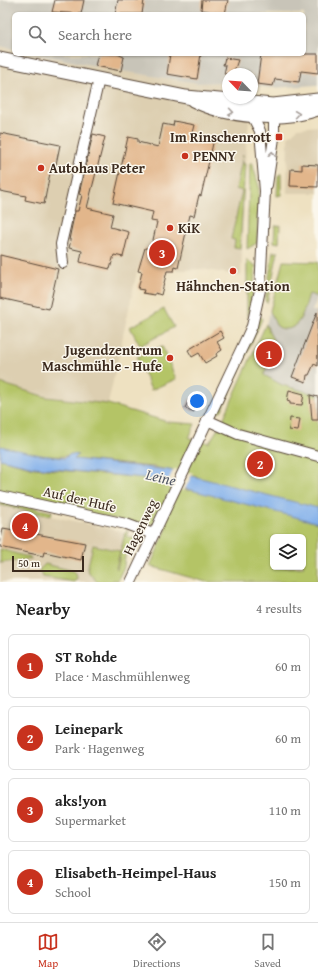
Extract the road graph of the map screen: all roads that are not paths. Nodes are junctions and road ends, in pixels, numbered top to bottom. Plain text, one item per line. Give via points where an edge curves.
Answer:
1 (0, 59) edge
2 (100, 79) junction
3 (318, 100) edge
4 (318, 108) edge
5 (249, 109) junction
6 (274, 110) junction
7 (265, 191) junction
8 (63, 263) dead end
9 (207, 420) junction
10 (318, 456) edge
11 (0, 496) edge
12 (154, 532) junction
13 (130, 582) edge

1 - 2 main road
2 - 5 main road
2 - 8 street via 61,244
3 - 6 main road
6 -> 4 main road via 295,115
5 - 6 main road
5 - 7 street via 260,131
7 -> 6 street via 270,169
7 - 9 street, Hagenweg via 257,307 249,332
9 - 10 street via 238,434
9 - 12 street, Hagenweg
11 - 12 street, Auf der Hufe
12 - 13 street, Hagenweg

